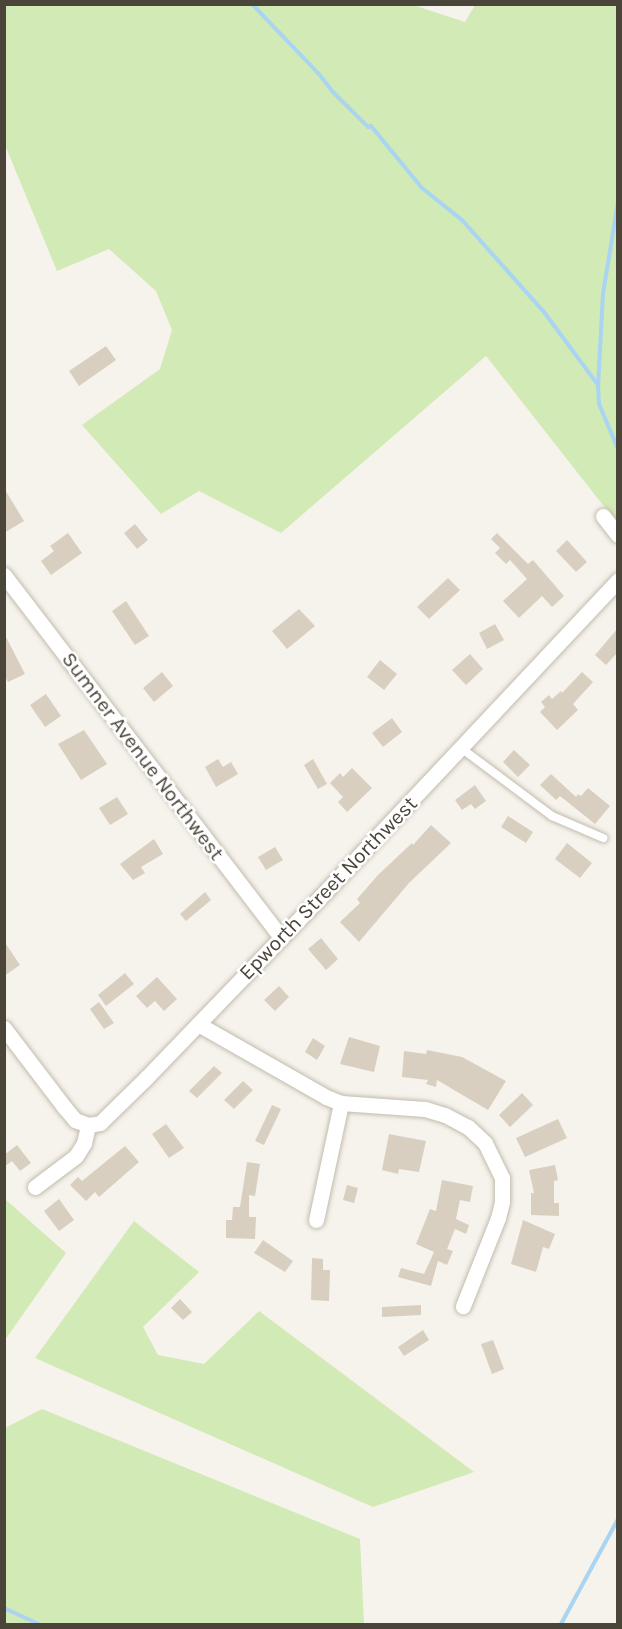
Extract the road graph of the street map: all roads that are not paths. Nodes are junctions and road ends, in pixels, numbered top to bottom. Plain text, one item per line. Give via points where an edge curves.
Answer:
1 (603, 516) dead end
2 (618, 536) edge
3 (4, 575) edge
4 (618, 579) edge
5 (461, 747) junction
6 (603, 838) dead end
7 (281, 937) junction
8 (198, 1024) junction
9 (4, 1028) edge
10 (341, 1103) junction
11 (88, 1125) junction
12 (35, 1187) dead end
13 (316, 1220) dead end
14 (462, 1306) dead end

1 - 2 street
3 - 7 street, Sumner Avenue Northwest
4 - 5 street, Epworth Street Northwest
5 - 6 lane via 552,816
5 - 7 street, Epworth Street Northwest
7 - 8 street, Epworth Street Northwest
8 - 10 street
8 - 11 street, Epworth Street Northwest via 100,1123
9 - 11 street via 75,1120
10 - 13 street
10 - 14 street via 445,1114 485,1143 502,1178 502,1202
11 - 12 street via 84,1143 75,1156

